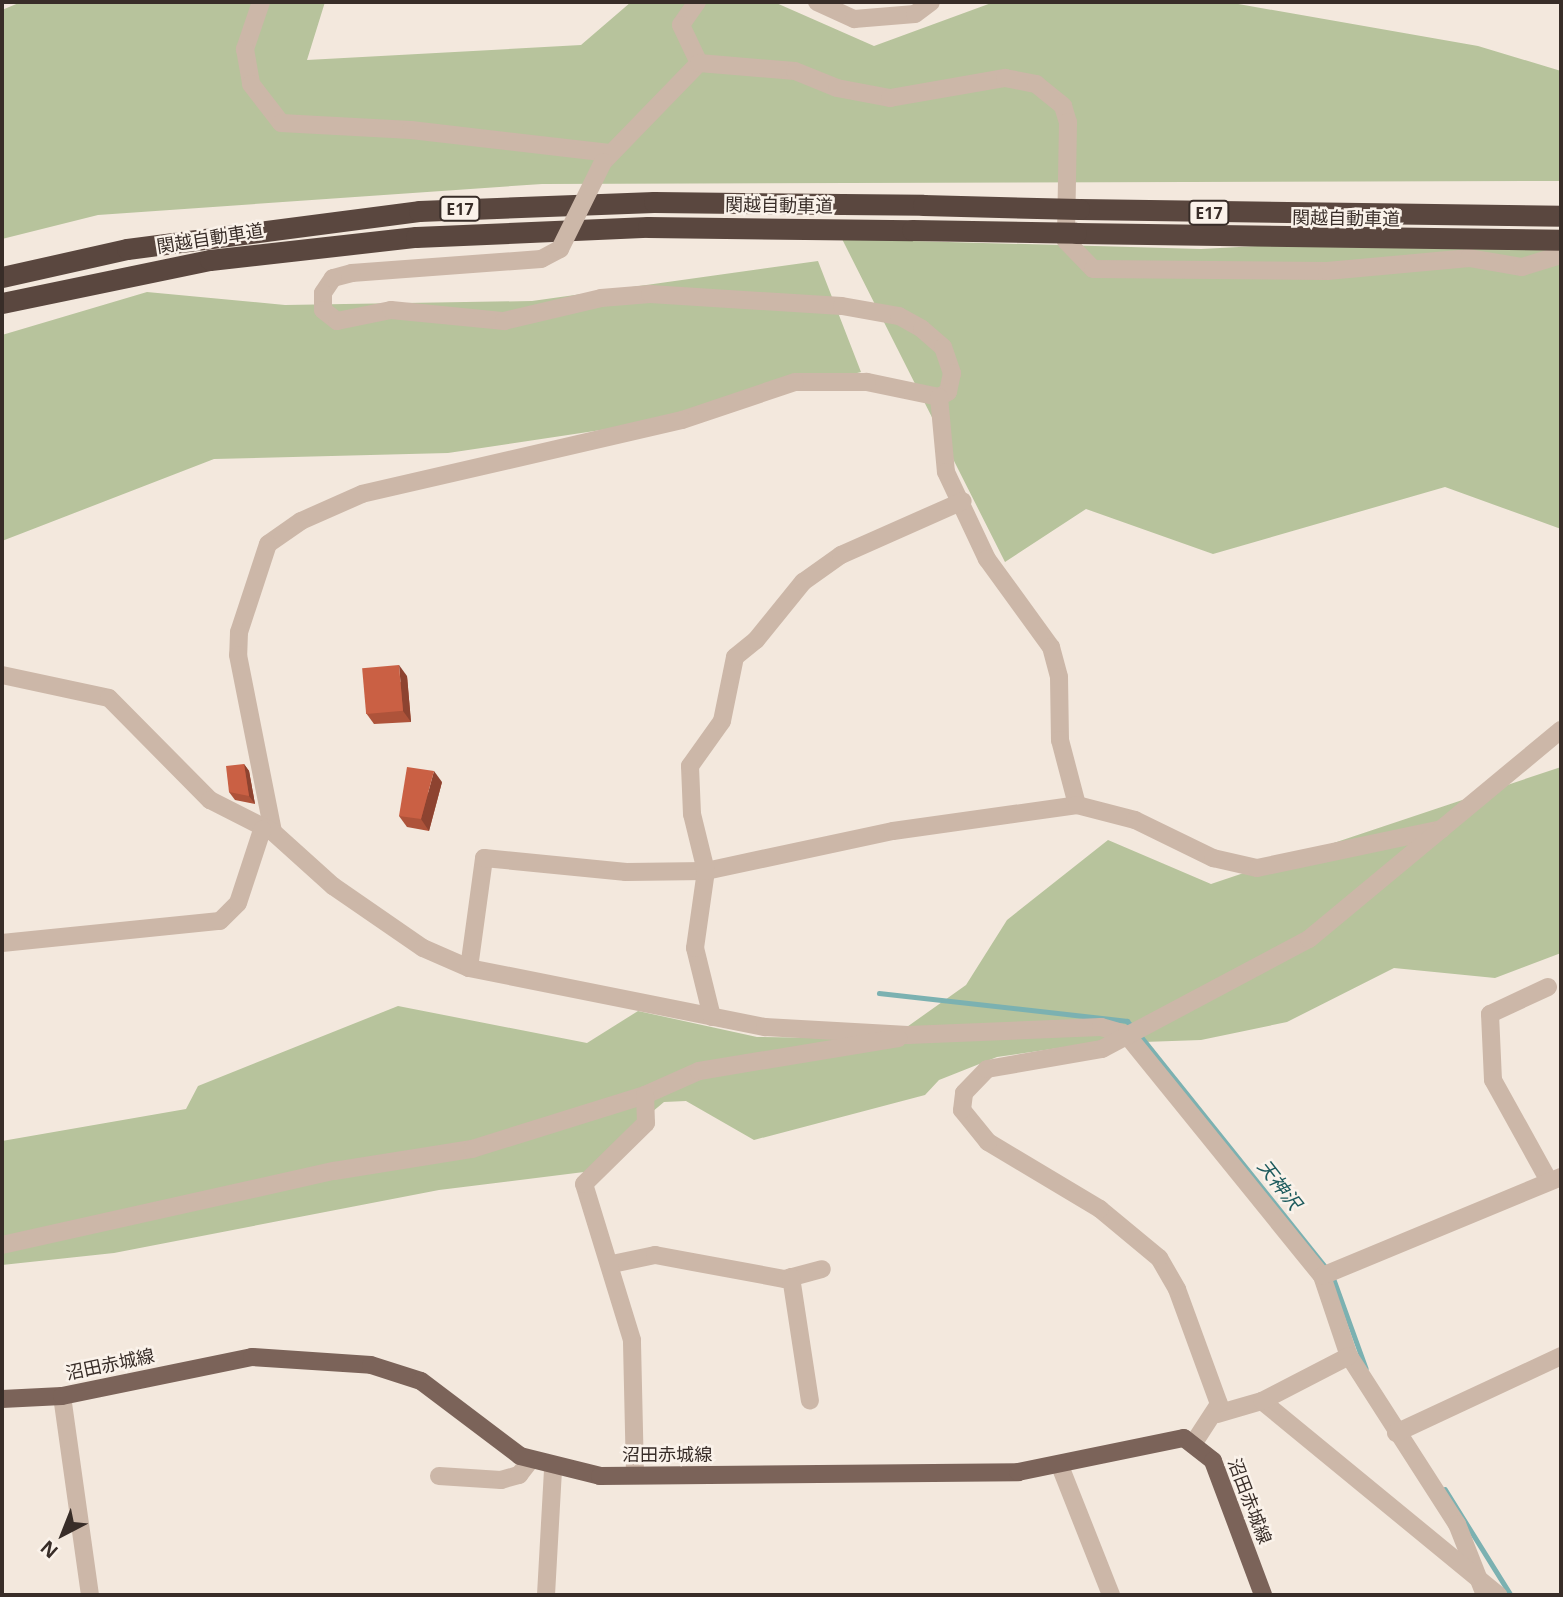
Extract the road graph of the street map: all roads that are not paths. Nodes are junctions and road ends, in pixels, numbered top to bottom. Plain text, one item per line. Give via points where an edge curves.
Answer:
1 (261, 2) edge
2 (697, 2) edge
3 (817, 2) edge
4 (931, 2) edge
5 (698, 63) junction
6 (607, 157) junction
7 (1561, 216) edge
8 (1561, 240) edge
9 (1561, 255) edge
10 (2, 277) edge
11 (2, 303) edge
12 (939, 397) junction
13 (963, 500) junction
14 (2, 675) edge
15 (1561, 730) edge
16 (1077, 804) junction
17 (1449, 828) junction
18 (268, 831) junction
19 (706, 872) junction
20 (2, 943) edge
21 (469, 968) junction
22 (1548, 987) dead end
23 (712, 1017) junction
24 (1126, 1034) junction
25 (908, 1035) junction
26 (645, 1095) junction
27 (1555, 1179) edge
28 (2, 1245) edge
29 (612, 1264) junction
30 (822, 1269) dead end
31 (1322, 1276) junction
32 (791, 1277) junction
33 (1349, 1356) junction
34 (1561, 1356) edge
35 (62, 1396) junction
36 (2, 1399) edge
37 (810, 1401) dead end
38 (1262, 1401) junction
39 (1217, 1414) junction
40 (1402, 1430) junction
41 (1195, 1441) junction
42 (530, 1461) junction
43 (1060, 1466) junction
44 (553, 1469) junction
45 (635, 1475) junction
46 (439, 1476) dead end
47 (1484, 1589) edge
48 (90, 1595) edge
49 (546, 1595) edge
50 (1111, 1595) edge
51 (1263, 1595) edge
52 (1498, 1595) edge

1 - 6 street via 245,49 251,84 281,123 411,130
2 - 5 street via 681,25
3 - 4 street via 854,19 915,14
5 - 6 street
5 - 9 street via 795,71 837,88 890,98 982,79 1036,84 1063,106 1068,122 1066,240 1093,269 1326,271 1469,258 1522,267
6 - 12 street, bridge via 560,249 541,259 352,273 333,278 323,293 323,310 337,321 391,310 504,321 601,298 650,294 842,306 899,316 943,347 952,373 948,392
7 - 10 highway, 関越自動車道 / E17, bridge via 1339,217 654,202 419,211 127,249
8 - 11 highway, 関越自動車道 / E17, bridge via 1432,243 648,227 416,237 210,260
12 - 13 street via 946,472
12 - 18 street via 867,382 795,382 682,420 375,491 301,521 268,544 239,632 238,655
13 - 16 street via 994,571 1051,647 1059,677 1060,740
13 - 19 street via 841,555 803,582 757,640 735,657 722,721 690,766 692,814
14 - 18 street via 109,698 205,795
15 - 17 street
16 - 17 street via 1126,817 1213,858 1256,869
16 - 19 street via 893,831
17 - 24 street via 1309,939
18 - 20 street via 238,903 220,921
18 - 21 street via 333,886 423,948
19 - 21 street via 626,872 484,858
19 - 23 street via 695,948
21 - 23 street via 630,995
22 - 27 street via 1490,1014 1493,1080
23 - 25 street
24 - 25 street via 1101,1027
24 - 31 street
24 - 39 street via 1088,1054 987,1069 964,1093 962,1111 988,1142 1100,1209 1159,1258 1216,1392
25 - 26 street via 873,1047 699,1071
26 - 28 street via 472,1149 334,1171
26 - 29 street via 646,1123 584,1184
27 - 31 street
29 - 32 street via 655,1255
29 - 45 street via 632,1340
30 - 32 street
31 - 33 street
32 - 37 street
33 - 38 street
33 - 40 street
34 - 40 street
35 - 36 main road, 沼田赤城線
35 - 42 main road, 沼田赤城線 via 227,1360 372,1365 421,1381
35 - 48 street
38 - 39 street
38 - 47 street
39 - 41 street
40 - 47 street via 1457,1524
41 - 43 main road, 沼田赤城線 via 1170,1439
41 - 51 main road, 沼田赤城線 via 1213,1461
42 - 44 main road, 沼田赤城線
42 - 46 street via 508,1478
43 - 45 main road, 沼田赤城線
43 - 50 street
44 - 45 main road, 沼田赤城線
44 - 49 street
47 - 52 street

